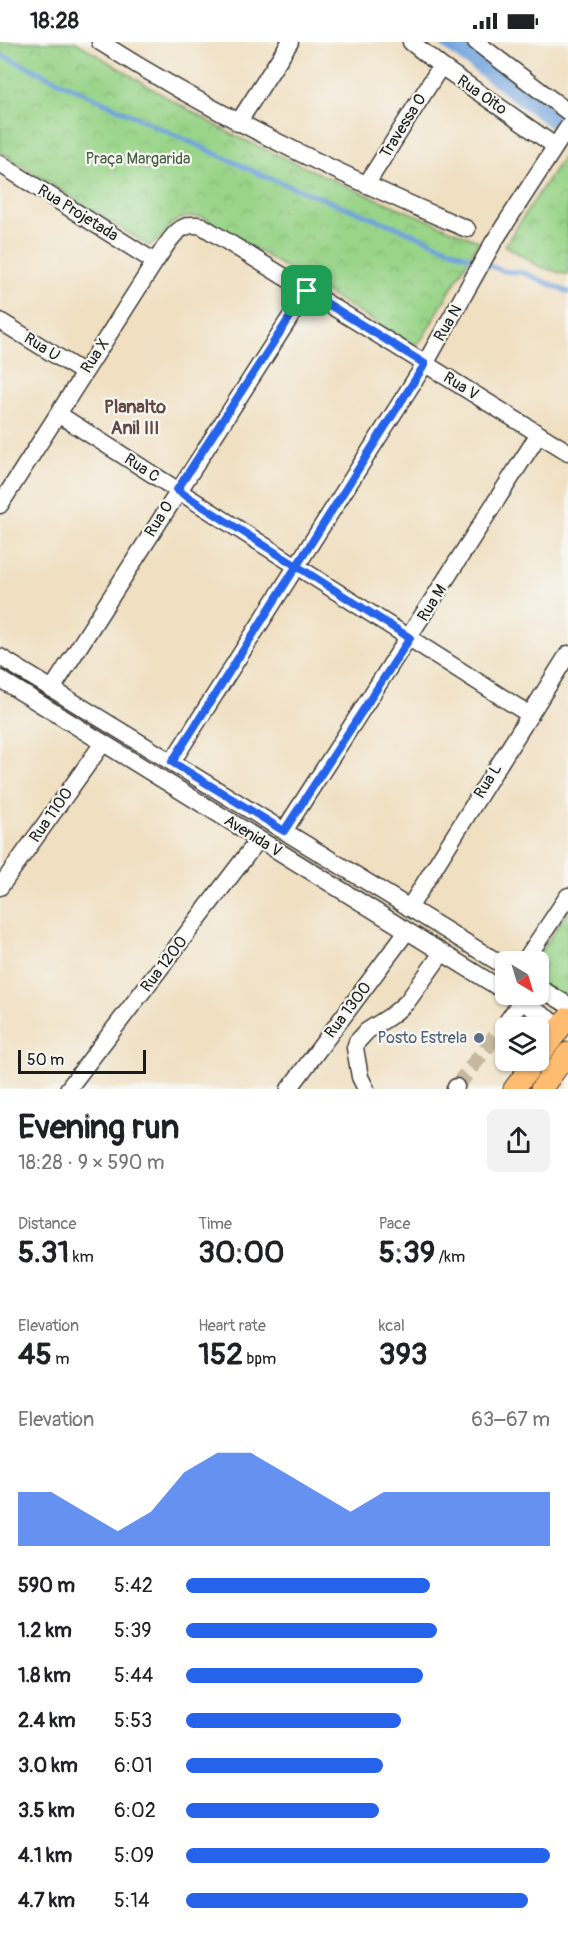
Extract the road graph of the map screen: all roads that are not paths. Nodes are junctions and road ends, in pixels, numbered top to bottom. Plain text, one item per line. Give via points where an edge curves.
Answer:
1 (100, 42) edge
2 (290, 42) edge
3 (411, 42) edge
4 (476, 42) edge
5 (124, 48) edge
6 (441, 66) junction
7 (568, 112) edge
8 (238, 123) junction
9 (568, 127) edge
10 (555, 146) junction
11 (0, 164) edge
12 (366, 185) junction
13 (201, 226) joint
14 (467, 229) dead end
15 (155, 262) junction
16 (307, 291) junction
17 (0, 321) edge
18 (425, 364) junction
19 (84, 373) junction
20 (58, 414) junction
21 (539, 434) junction
22 (568, 452) edge
23 (177, 490) junction
24 (0, 505) edge
25 (297, 567) junction
26 (410, 638) junction
27 (568, 654) edge
28 (0, 657) edge
29 (0, 679) edge
30 (52, 689) junction
31 (530, 715) junction
32 (103, 743) junction
33 (172, 762) junction
34 (284, 831) junction
35 (259, 839) junction
36 (0, 887) edge
37 (568, 896) edge
38 (409, 908) junction
39 (407, 931) junction
40 (531, 951) edge
41 (442, 953) junction
42 (495, 960) edge
43 (495, 985) edge
44 (549, 994) edge
45 (529, 1005) edge
46 (568, 1005) edge
47 (566, 1023) edge
48 (549, 1044) edge
49 (568, 1053) edge
50 (528, 1071) edge
51 (68, 1089) edge
52 (289, 1089) edge
53 (366, 1089) edge
54 (514, 1089) edge
55 (541, 1089) edge

1 - 5 street
2 - 8 street
3 - 6 street, Rua Oito
4 - 7 street
5 - 8 street via 171,86
6 - 10 street, Rua Oito
6 - 12 street, Travessa O
8 - 12 street
9 - 10 street, Rua N
10 - 18 street, Rua N
11 - 15 street, Rua Projetada
12 - 14 street
13 - 15 street, Rua X via 188,224 177,230
13 - 16 street, Rua V
15 - 19 street, Rua X
16 - 18 street, Rua V
16 - 23 street, Rua O
17 - 19 street, Rua U
18 - 21 street, Rua V
18 - 25 street, Rua N
19 - 20 street, Rua X
20 - 23 street, Rua C
20 - 24 street, Rua X
21 - 22 street, Rua V
21 - 26 street, Rua M
23 - 25 street, Rua C
23 - 30 street, Rua O
25 - 26 street, Rua C
25 - 33 street, Rua N
26 - 31 street, Rua C
26 - 34 street, Rua M
27 - 31 street, Rua L
28 - 30 street, Avenida V
29 - 32 street, Avenida V
30 - 33 street, Avenida V
31 - 38 street, Rua L
32 - 35 street, Avenida V
32 - 36 street, Rua 1100
33 - 34 street, Avenida V
34 - 38 street, Avenida V
35 - 39 street, Avenida V
35 - 51 street, Rua 1200
37 - 40 street
38 - 42 street, Avenida V
39 - 41 street, Avenida V
39 - 52 street, Rua 1300
41 - 43 street, Avenida V
41 - 53 street via 407,1002 357,1042 360,1077
44 - 46 street
45 - 47 street
47 - 48 main road
49 - 55 main road
50 - 54 main road

